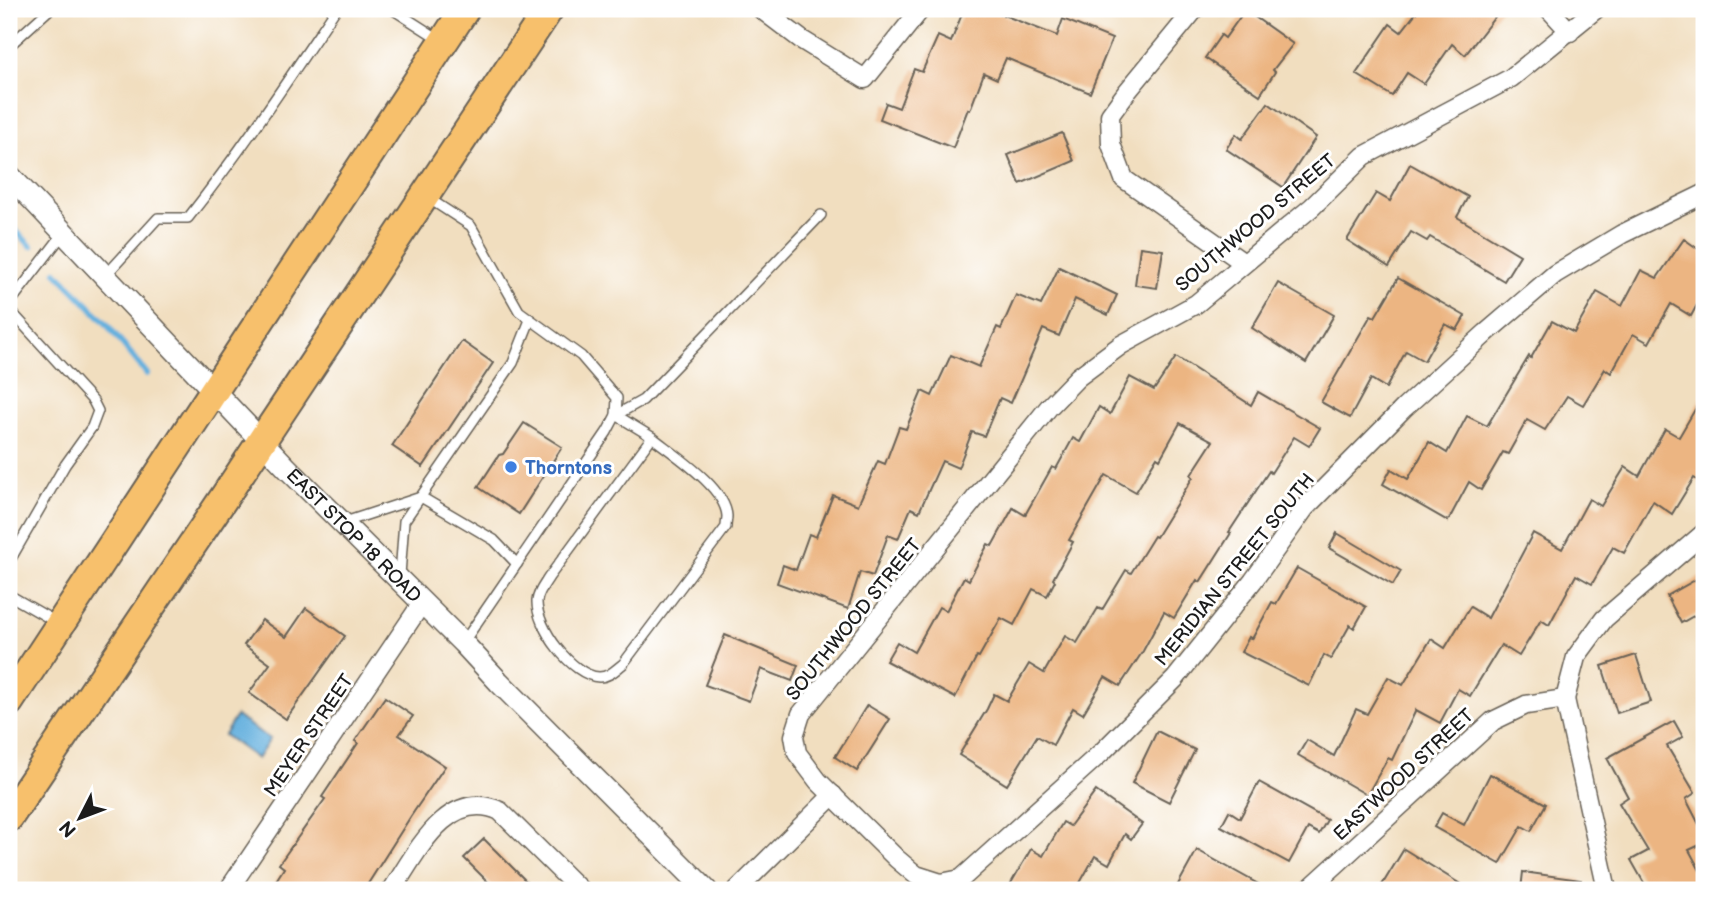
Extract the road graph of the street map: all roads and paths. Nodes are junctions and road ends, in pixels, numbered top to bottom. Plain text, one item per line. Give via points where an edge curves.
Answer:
1 (50, 9) edge
2 (336, 9) edge
3 (392, 9) edge
4 (465, 9) edge
5 (549, 9) edge
6 (761, 9) edge
7 (921, 9) edge
8 (1195, 9) edge
9 (1549, 9) edge
10 (1596, 9) edge
11 (1570, 32) junction
12 (444, 42) junction
13 (9, 46) edge
14 (9, 175) edge
15 (1704, 194) edge
16 (425, 196) junction
17 (821, 215) dead end
18 (64, 233) junction
19 (1244, 263) junction
20 (105, 276) junction
21 (9, 307) edge
22 (530, 320) junction
23 (214, 392) junction
24 (616, 415) junction
25 (652, 437) junction
26 (261, 442) junction
27 (421, 497) junction
28 (342, 523) junction
29 (1704, 533) edge
30 (9, 562) edge
31 (517, 564) junction
32 (400, 580) junction
33 (9, 595) edge
34 (422, 603) junction
35 (60, 625) junction
36 (463, 643) junction
37 (1565, 699) junction
38 (9, 702) edge
39 (833, 794) junction
40 (9, 817) edge
41 (229, 890) edge
42 (392, 890) edge
43 (580, 890) edge
44 (706, 890) edge
45 (737, 890) edge
46 (1308, 890) edge
47 (1607, 890) edge

1 - 13 lane
2 - 20 lane via 188,218 158,218
3 - 12 lane
4 - 12 main road
5 - 16 main road
6 - 7 street via 865,79
8 - 19 street via 1110,115 1111,144 1125,179
9 - 11 street
10 - 11 street, SOUTHWOOD STREET
11 - 19 street, SOUTHWOOD STREET via 1511,78 1364,156
12 - 23 main road
14 - 18 street, EAST STOP 18 ROAD
15 - 39 street, MERIDIAN STREET SOUTH via 1622,234 1555,274 1404,408 1305,508 1175,678 1103,751 961,879 941,883 916,875
16 - 22 lane via 471,226 519,311
16 - 26 main road
17 - 24 lane via 643,400
18 - 20 street, EAST STOP 18 ROAD
18 - 21 lane
19 - 39 street, SOUTHWOOD STREET via 1196,304 1121,345 1078,377 801,714 793,736 797,753
20 - 23 street, EAST STOP 18 ROAD
21 - 30 lane via 98,411
22 - 24 lane via 581,356 617,398
22 - 27 lane via 513,363
23 - 26 street, EAST STOP 18 ROAD
23 - 35 main road
24 - 25 lane
24 - 31 lane
25 - 25 lane via 705,478 722,502 726,527 622,664 610,675 598,677 576,667 550,638 537,599
26 - 28 street, EAST STOP 18 ROAD
26 - 40 main road
27 - 28 lane
27 - 31 lane via 494,540
27 - 32 lane via 404,521
28 - 32 street, EAST STOP 18 ROAD
29 - 37 street via 1604,619 1576,657
31 - 36 lane
32 - 34 street, EAST STOP 18 ROAD
33 - 35 lane
34 - 36 street, EAST STOP 18 ROAD
34 - 41 street, MEYER STREET
35 - 38 main road
36 - 44 street, EAST STOP 18 ROAD
37 - 46 street, EASTWOOD STREET via 1526,705 1493,720
37 - 47 street
39 - 45 street
42 - 43 street via 441,821 472,806 500,811

